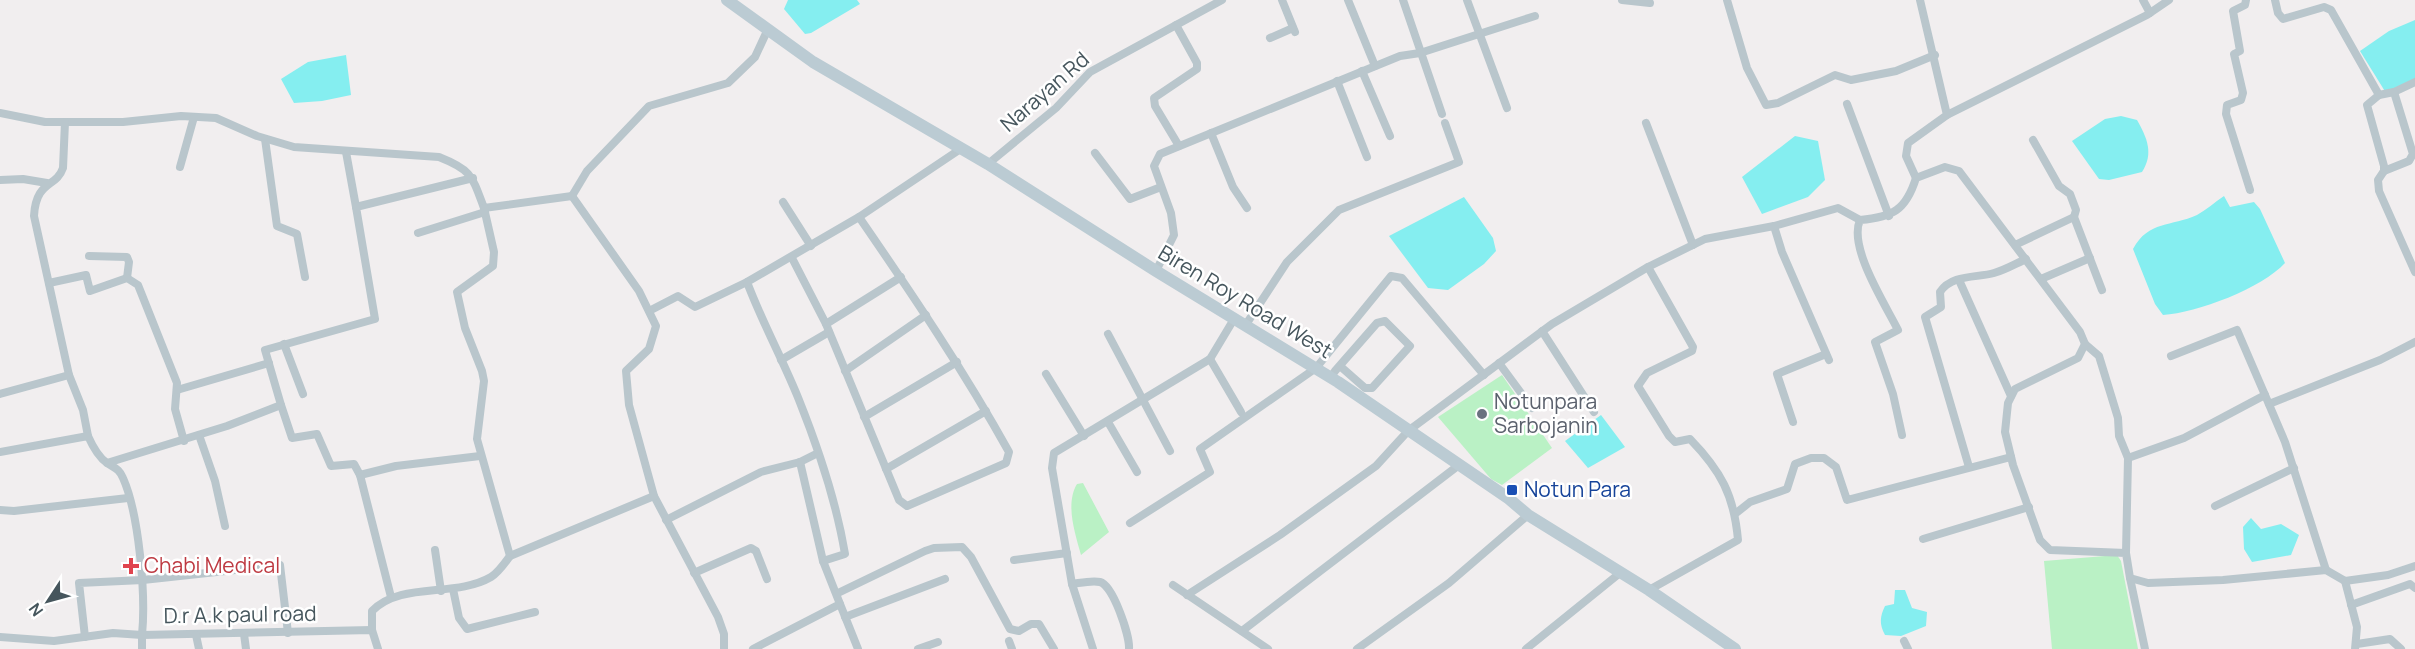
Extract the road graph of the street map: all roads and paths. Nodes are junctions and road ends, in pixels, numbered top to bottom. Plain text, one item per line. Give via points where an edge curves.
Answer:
1 (727, 0) edge
2 (1222, 0) edge
3 (1282, 0) edge
4 (1348, 0) edge
5 (1403, 0) edge
6 (1467, 0) edge
7 (1622, 0) edge
8 (1727, 0) edge
9 (1920, 0) edge
10 (2143, 0) edge
11 (2169, 0) edge
12 (2246, 0) edge
13 (2275, 0) edge
14 (1650, 3) dead end
15 (2150, 14) junction
16 (1535, 16) dead end
17 (1176, 25) junction
18 (768, 29) junction
19 (1480, 34) junction
20 (1270, 38) dead end
21 (1420, 53) junction
22 (1935, 55) junction
23 (1375, 66) junction
24 (1362, 71) junction
25 (1337, 81) junction
26 (2415, 82) edge
27 (2394, 92) junction
28 (2379, 95) junction
29 (1847, 104) dead end
30 (1507, 108) dead end
31 (0, 113) edge
32 (1442, 114) dead end
33 (1947, 115) junction
34 (194, 117) junction
35 (65, 122) junction
36 (1445, 123) dead end
37 (1646, 123) dead end
38 (1211, 133) junction
39 (1390, 136) dead end
40 (265, 139) junction
41 (2033, 140) dead end
42 (1179, 146) junction
43 (962, 148) junction
44 (346, 152) junction
45 (1095, 153) dead end
46 (1367, 157) dead end
47 (988, 164) junction
48 (180, 167) dead end
49 (2385, 171) junction
50 (473, 178) junction
51 (1916, 178) junction
52 (0, 180) edge
53 (47, 183) junction
54 (1161, 187) junction
55 (2250, 190) dead end
56 (572, 196) junction
57 (783, 202) dead end
58 (356, 207) junction
59 (1247, 208) dead end
60 (484, 210) junction
61 (1889, 216) junction
62 (859, 217) junction
63 (2074, 217) junction
64 (1860, 220) junction
65 (1774, 226) junction
66 (418, 233) dead end
67 (1693, 245) junction
68 (2015, 245) junction
69 (811, 246) junction
70 (90, 256) dead end
71 (792, 258) junction
72 (2090, 258) junction
73 (2026, 259) junction
74 (1648, 267) junction
75 (1156, 271) junction
76 (2415, 272) edge
77 (305, 277) dead end
78 (901, 277) junction
79 (127, 278) junction
80 (2041, 279) junction
81 (1959, 280) junction
82 (747, 282) junction
83 (50, 283) junction
84 (2102, 290) dead end
85 (651, 310) junction
86 (926, 315) junction
87 (1240, 322) junction
88 (827, 328) junction
89 (1542, 331) junction
90 (1108, 334) dead end
91 (2415, 342) edge
92 (284, 344) junction
93 (2085, 344) junction
94 (2171, 356) dead end
95 (1210, 359) junction
96 (781, 360) junction
97 (957, 362) junction
98 (269, 363) junction
99 (1499, 363) junction
100 (1340, 366) junction
101 (1316, 369) junction
102 (845, 371) junction
103 (1046, 374) dead end
104 (69, 375) junction
105 (1484, 375) junction
106 (1331, 377) junction
107 (177, 390) junction
108 (0, 394) edge
109 (303, 394) dead end
110 (2265, 395) junction
111 (2011, 396) junction
112 (1143, 400) junction
113 (2269, 404) junction
114 (281, 405) junction
115 (1532, 408) dead end
116 (986, 411) junction
117 (1241, 412) dead end
118 (1594, 412) dead end
119 (864, 417) junction
120 (1108, 422) junction
121 (1793, 422) dead end
122 (1408, 431) junction
123 (199, 435) junction
124 (1902, 435) dead end
125 (88, 436) junction
126 (1084, 436) junction
127 (184, 441) junction
128 (1170, 451) dead end
129 (0, 452) edge
130 (818, 453) junction
131 (480, 456) junction
132 (2011, 457) junction
133 (2128, 458) junction
134 (800, 462) junction
135 (107, 463) junction
136 (1459, 465) junction
137 (1969, 467) junction
138 (2294, 468) junction
139 (886, 469) junction
140 (1137, 472) dead end
141 (360, 475) junction
142 (654, 496) junction
143 (128, 498) junction
144 (2029, 507) junction
145 (2216, 507) dead end
146 (0, 510) edge
147 (1736, 514) junction
148 (1528, 515) junction
149 (666, 520) junction
150 (1130, 523) dead end
151 (225, 526) dead end
152 (1923, 539) dead end
153 (435, 550) dead end
154 (1067, 553) junction
155 (2126, 553) junction
156 (510, 556) junction
157 (1014, 560) dead end
158 (823, 561) junction
159 (2415, 566) edge
160 (2326, 570) junction
161 (694, 573) junction
162 (1620, 573) junction
163 (2130, 578) junction
164 (767, 579) dead end
165 (945, 579) dead end
166 (143, 580) junction
167 (2345, 581) junction
168 (1072, 584) junction
169 (1173, 585) dead end
170 (2415, 588) edge
171 (453, 589) junction
172 (1649, 590) junction
173 (441, 591) junction
174 (838, 593) junction
175 (1187, 595) junction
176 (391, 597) junction
177 (840, 604) junction
178 (2351, 606) junction
179 (535, 612) dead end
180 (845, 617) junction
181 (372, 630) junction
182 (1242, 631) junction
183 (288, 633) junction
184 (196, 634) junction
185 (244, 634) junction
186 (142, 635) junction
187 (0, 637) edge
188 (85, 637) junction
189 (29, 639) junction
190 (938, 642) dead end
191 (2356, 647) edge
192 (27, 649) edge
193 (142, 649) edge
194 (199, 649) edge
195 (246, 649) edge
196 (378, 649) edge
197 (724, 649) edge
198 (753, 649) edge
199 (858, 649) edge
200 (918, 649) edge
201 (1054, 649) edge
202 (1093, 649) edge
203 (1129, 649) edge
204 (1268, 649) edge
205 (1357, 649) edge
206 (1526, 649) edge
207 (1735, 649) edge
208 (2145, 649) edge
209 (2402, 649) edge

1 - 18 main road, Biren Roy Road West
2 - 17 street, Narayan Rd
3 - 20 street via 1294,30
4 - 23 street
5 - 21 street
6 - 19 street
7 - 14 street
8 - 22 street via 1747,68 1766,105 1836,75 1851,80 1896,71
9 - 22 street
10 - 15 street
11 - 15 street
12 - 55 street via 2245,5 2233,11 2240,51 2234,54 2243,93 2241,100 2227,105 2226,114
13 - 28 street via 2283,19 2324,7 2331,10
15 - 33 street
16 - 19 street
17 - 42 street via 1197,69 1154,98
17 - 47 street, Narayan Rd via 1090,72 1056,108
18 - 43 main road, Biren Roy Road West via 813,62
18 - 56 street via 755,57 728,84 649,106 587,171
19 - 21 street
19 - 30 street
21 - 23 street
21 - 32 street
22 - 33 street
23 - 24 street
24 - 25 street
24 - 39 street
25 - 38 street
25 - 46 street
26 - 27 street
27 - 28 street
27 - 49 street via 2413,154 2409,161
28 - 49 street via 2367,105
29 - 61 street
31 - 35 street
33 - 51 street via 1908,143 1906,156
34 - 35 street
34 - 40 street via 216,118
34 - 48 street
35 - 53 street via 63,168 61,174
36 - 87 street via 1459,162 1339,210 1287,262
37 - 67 street
38 - 42 street
38 - 59 street via 1233,187
40 - 44 street via 294,147
40 - 77 street via 277,226 297,234
41 - 63 street via 2059,186 2070,194 2076,210
42 - 54 street via 1155,159
43 - 47 main road, Biren Roy Road West
43 - 62 street
44 - 50 street via 439,158 461,166
44 - 58 street
45 - 54 street via 1130,199
47 - 75 main road, Biren Roy Road West
49 - 76 street via 2378,180 2379,191
50 - 58 street
50 - 60 street
51 - 61 street via 1897,212
51 - 68 street via 1945,167 1959,171
52 - 53 street
53 - 83 street via 35,198 34,216
54 - 75 street via 1172,213 1174,235
56 - 60 street
56 - 85 street
57 - 69 street
58 - 92 street via 375,318
60 - 66 street
60 - 131 street via 494,252 493,266 457,292 484,381 477,439
61 - 64 street
62 - 69 street
62 - 78 street
63 - 68 street
63 - 72 street
64 - 65 street via 1838,208
64 - 124 street via 1855,230 1860,252 1898,330 1875,342
65 - 67 street via 1705,239
65 - 121 street via 1827,357 1777,374
67 - 74 street
68 - 73 street
69 - 71 street
70 - 79 street via 127,257
71 - 82 street
71 - 88 street
72 - 80 street
72 - 84 street
73 - 80 street
73 - 81 street via 1992,274
74 - 89 street
74 - 147 street via 1694,347 1647,373 1638,386 1669,436 1675,442 1690,439 1712,462 1727,486
75 - 87 main road, Biren Roy Road West
78 - 86 street
78 - 88 street
79 - 83 street via 90,291 86,276
79 - 107 street via 142,291
80 - 93 street
81 - 111 street
81 - 137 street via 1942,288 1941,307 1925,320
82 - 85 street via 700,306 690,306 678,296
82 - 96 street
83 - 104 street
85 - 142 street via 655,337 649,349 626,371 629,405
86 - 97 street
86 - 102 street
87 - 95 street
87 - 101 main road, Biren Roy Road West
88 - 96 street
88 - 102 street
89 - 99 street
89 - 118 street
90 - 112 street
91 - 113 street
92 - 98 street via 266,350
92 - 109 street
93 - 111 street via 2078,358 2015,389
93 - 133 street via 2099,356
94 - 110 street via 2237,330
95 - 112 street
95 - 117 street
96 - 130 street
97 - 116 street
97 - 119 street
98 - 107 street
98 - 114 street
99 - 105 street
99 - 115 street
100 - 100 street via 1381,321 1410,346 1372,388 1365,388
100 - 106 street
101 - 105 street via 1384,282 1396,275
101 - 106 main road, Biren Roy Road West
101 - 150 street via 1200,449 1210,472
102 - 119 street
103 - 126 street
104 - 108 street
104 - 125 street
105 - 122 street
106 - 122 main road, Biren Roy Road West
107 - 127 street via 176,409
110 - 113 street
110 - 133 street via 2184,438
111 - 132 street via 2005,432
112 - 120 street
112 - 128 street
113 - 138 street
114 - 123 street
114 - 141 street via 292,438 317,434 331,466 354,464
116 - 139 street
116 - 139 street via 1009,452 1006,463 907,506 899,500
119 - 139 street
120 - 126 street
120 - 140 street
122 - 136 main road, Biren Roy Road West
122 - 175 street via 1376,466
123 - 127 street
123 - 151 street
125 - 129 street
125 - 135 street, D.r A.k paul road
126 - 154 street via 1054,453 1052,460
127 - 135 street
130 - 134 street
130 - 158 street via 838,510 845,554
131 - 141 street via 396,466
131 - 156 street
132 - 137 street
132 - 144 street
133 - 155 street
134 - 149 street via 761,472
134 - 158 street
135 - 143 street, D.r A.k paul road via 116,466 123,477
136 - 148 main road, Biren Roy Road West
136 - 182 street
137 - 147 street via 1847,500 1836,467 1824,458 1811,458 1795,464 1787,489 1750,502
138 - 145 street
138 - 160 street
141 - 176 street
142 - 149 street
142 - 156 street
143 - 146 street
143 - 166 street, D.r A.k paul road
144 - 152 street
144 - 155 street via 2040,540 2050,550
147 - 172 street via 1738,540
148 - 162 main road, Biren Roy Road West
148 - 205 street via 1449,583
149 - 161 street
153 - 173 street
154 - 157 street
154 - 168 street
155 - 163 street
156 - 171 street via 493,577
158 - 174 street
159 - 167 street via 2388,575
160 - 163 street via 2223,580 2148,583
160 - 167 street
161 - 164 street via 751,548 756,551
161 - 197 street via 721,626
162 - 172 main road, Biren Roy Road West
162 - 206 street
163 - 208 street
165 - 180 street
166 - 183 street via 280,565
166 - 186 street, D.r A.k paul road
166 - 188 street via 79,583
167 - 178 street
168 - 202 street
168 - 203 street via 1101,582 1107,587 1117,604
169 - 175 street
170 - 178 street via 2410,584
171 - 173 street
171 - 179 street via 459,618 466,629
172 - 207 main road, Biren Roy Road West
173 - 176 street
174 - 177 street
174 - 201 street via 925,551 962,547 971,556 1010,629 1019,631 1039,624
175 - 182 street
176 - 181 street via 372,611
177 - 180 street
177 - 198 street
178 - 191 street via 2357,627
180 - 199 street
181 - 183 street, D.r A.k paul road
181 - 196 street
182 - 204 street
183 - 185 street, D.r A.k paul road
184 - 185 street, D.r A.k paul road
184 - 186 street, D.r A.k paul road
184 - 194 street
185 - 195 street
186 - 188 street via 113,633
186 - 193 street
187 - 189 street
188 - 189 street
189 - 192 street
190 - 200 street
191 - 209 street via 2390,639

